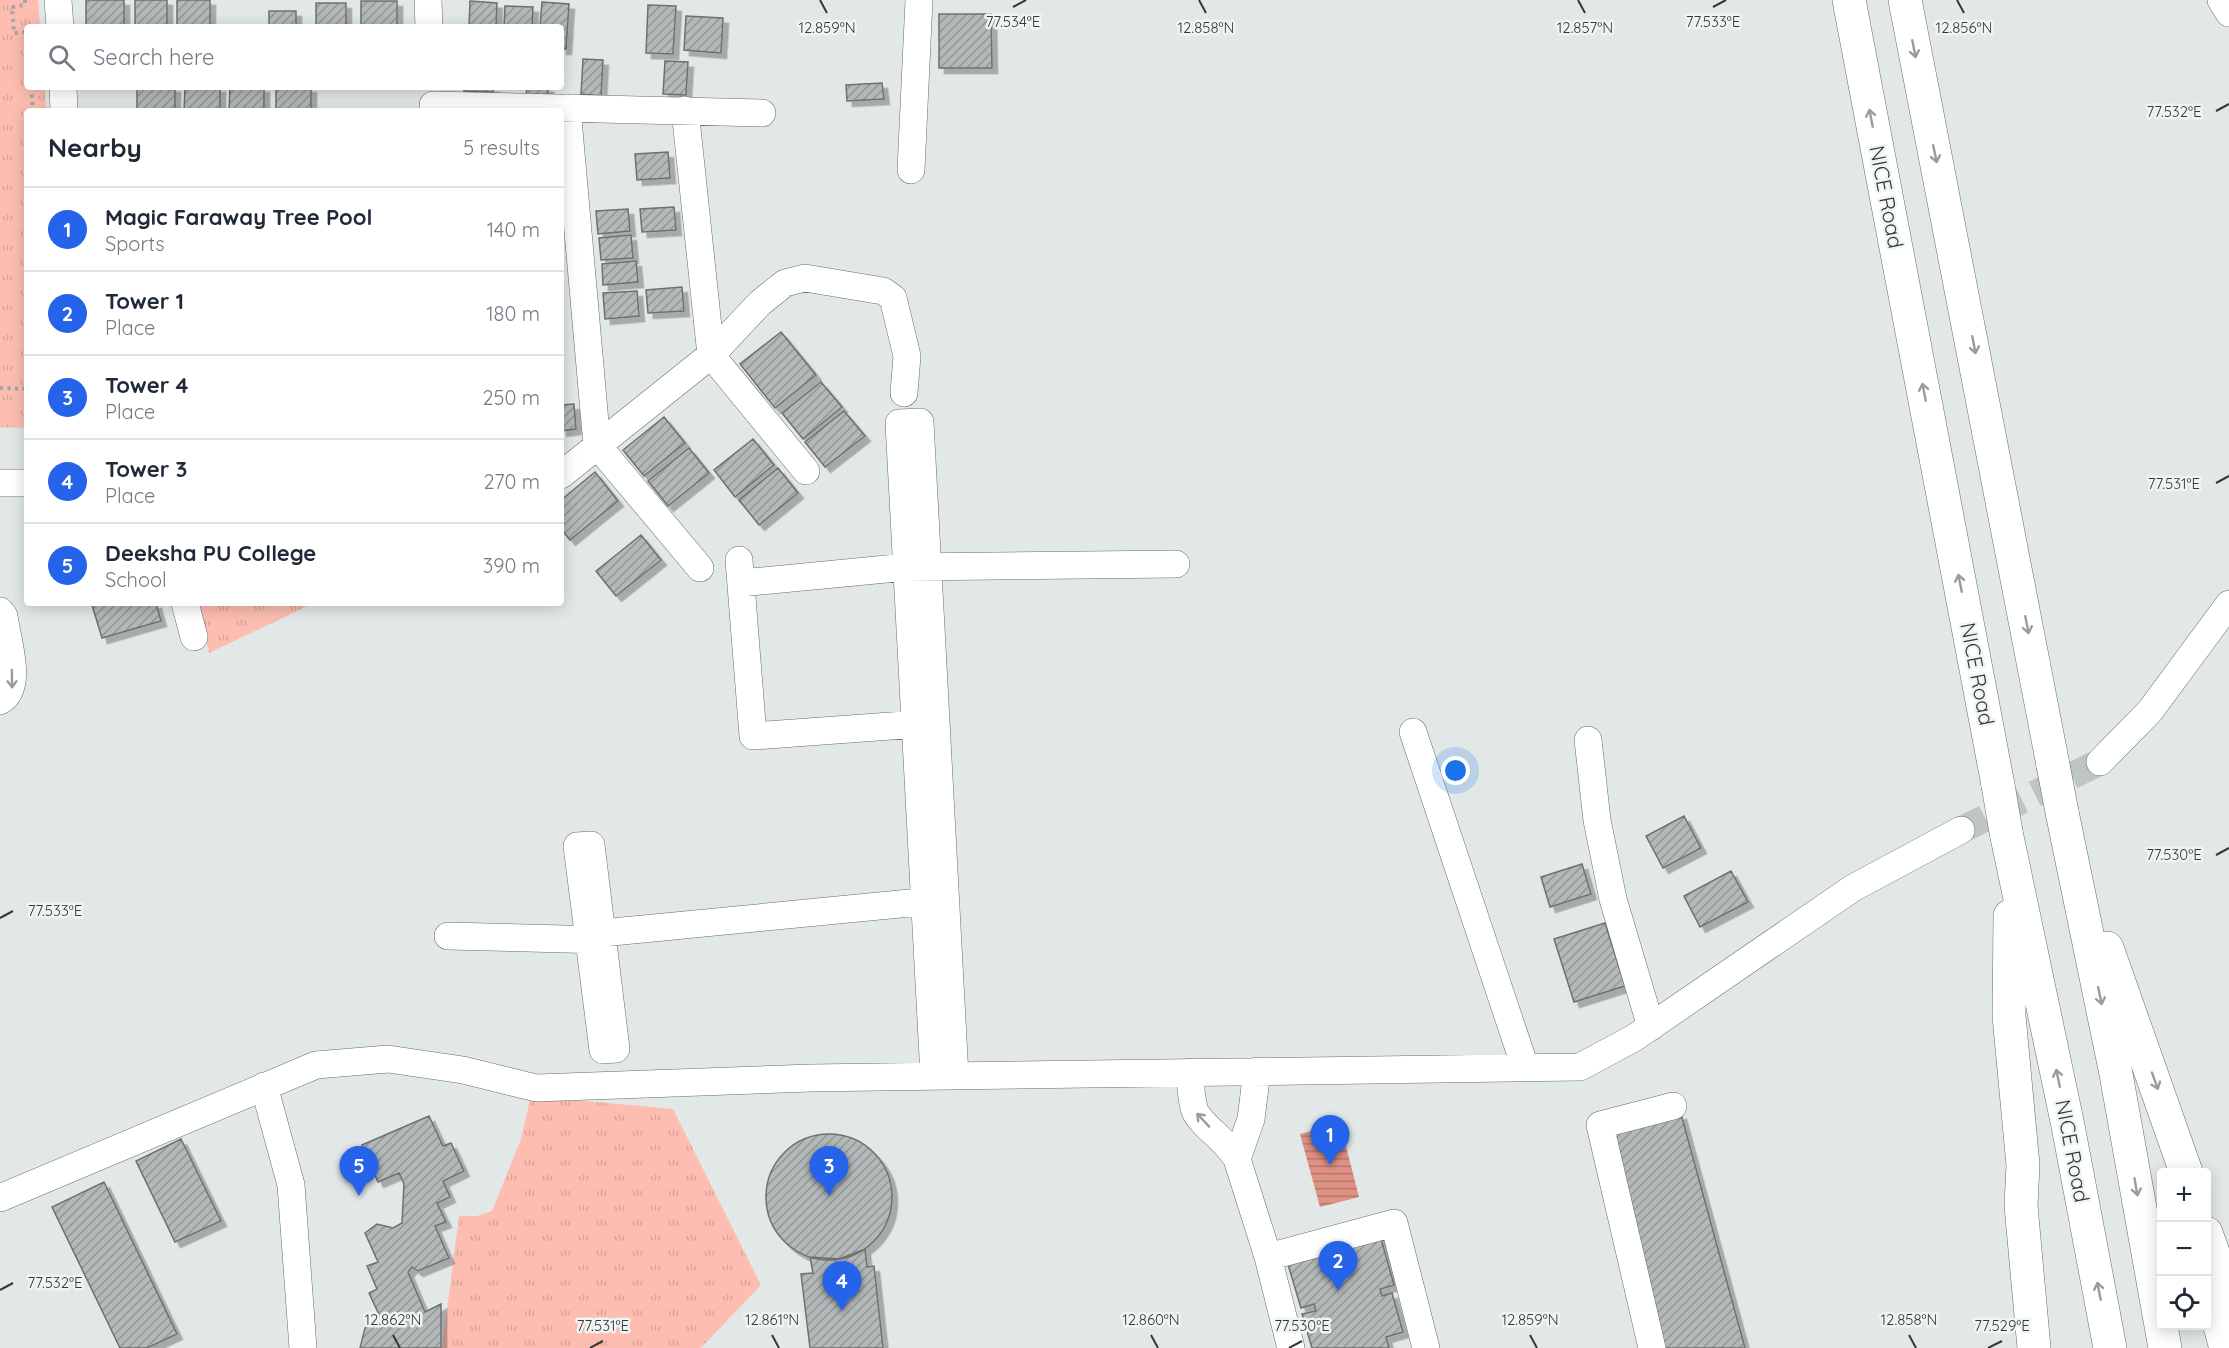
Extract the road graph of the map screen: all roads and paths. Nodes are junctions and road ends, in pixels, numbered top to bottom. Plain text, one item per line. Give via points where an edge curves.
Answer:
1 (25, 0) edge
2 (58, 0) edge
3 (428, 0) edge
4 (919, 0) edge
5 (1849, 0) edge
6 (1905, 0) edge
7 (2221, 0) edge
8 (2229, 13) edge
9 (60, 24) edge
10 (429, 24) edge
11 (24, 32) edge
12 (31, 90) edge
13 (63, 90) edge
14 (433, 101) edge
15 (33, 108) edge
16 (64, 108) edge
17 (567, 108) junction
18 (685, 110) junction
19 (762, 113) dead end
20 (911, 170) dead end
21 (711, 355) junction
22 (0, 388) edge
23 (24, 389) edge
24 (904, 393) dead end
25 (597, 445) junction
26 (806, 471) dead end
27 (564, 472) edge
28 (0, 483) edge
29 (24, 483) edge
30 (1176, 564) dead end
31 (917, 567) junction
32 (700, 568) dead end
33 (2229, 604) edge
34 (186, 606) edge
35 (0, 611) edge
36 (194, 637) dead end
37 (0, 701) edge
38 (926, 724) junction
39 (1413, 732) dead end
40 (1588, 740) dead end
41 (2100, 762) tunnel mouth
42 (2065, 824) junction
43 (1961, 830) tunnel mouth
44 (2008, 842) junction
45 (935, 901) junction
46 (448, 936) dead end
47 (1651, 1027) junction
48 (1525, 1067) junction
49 (1257, 1071) junction
50 (1189, 1072) junction
51 (944, 1076) junction
52 (264, 1086) junction
53 (1673, 1106) dead end
54 (1237, 1159) junction
55 (2023, 1165) junction
56 (2184, 1168) edge
57 (0, 1198) edge
58 (1268, 1257) junction
59 (2217, 1259) edge
60 (303, 1348) edge
61 (1291, 1348) edge
62 (1426, 1348) edge
63 (1652, 1348) edge
64 (2034, 1348) edge
65 (2054, 1348) edge
66 (2109, 1348) edge
67 (2165, 1348) edge
68 (2226, 1348) edge

1 - 11 path via 25,5 12,7 14,33
2 - 9 street
3 - 10 street
4 - 20 street
44 -> 5 highway, NICE Road, bridge
6 -> 42 highway, bridge
7 - 8 street
12 - 15 path
13 - 16 street
14 - 17 street
17 - 18 street
17 - 25 street
18 - 19 street
18 - 21 street
21 - 24 street via 760,303 785,283 805,278 883,291 893,298 907,356
21 - 25 street
21 - 26 street
22 - 23 path
25 - 27 street
25 - 32 street
28 - 29 street
30 - 31 street
31 - 38 street
31 - 38 street via 740,571 753,736
33 - 41 street via 2150,711
34 - 36 street
35 -> 37 street via 14,681 8,697
38 - 45 street
39 - 48 street
40 - 47 street via 1597,820 1613,899
42 -> 56 highway
42 -> 67 highway via 2116,1074
43 - 47 street via 1853,888
44 - 55 highway via 2009,1016
66 -> 44 highway, NICE Road via 2068,1126
45 - 46 street via 598,938
45 - 51 street
47 - 48 street via 1580,1066
48 - 49 street
49 - 50 street
49 - 54 street via 1251,1119
50 - 51 street
54 -> 50 street via 1228,1144 1195,1111
51 - 52 street via 536,1088 463,1070 388,1059 316,1065
52 - 57 street
52 - 60 street via 291,1185
53 - 63 street via 1600,1125
54 - 58 street
55 - 64 highway via 2021,1206
55 - 65 highway via 2038,1202
58 - 61 street
58 - 62 street via 1394,1223
59 - 68 highway via 2213,1300

